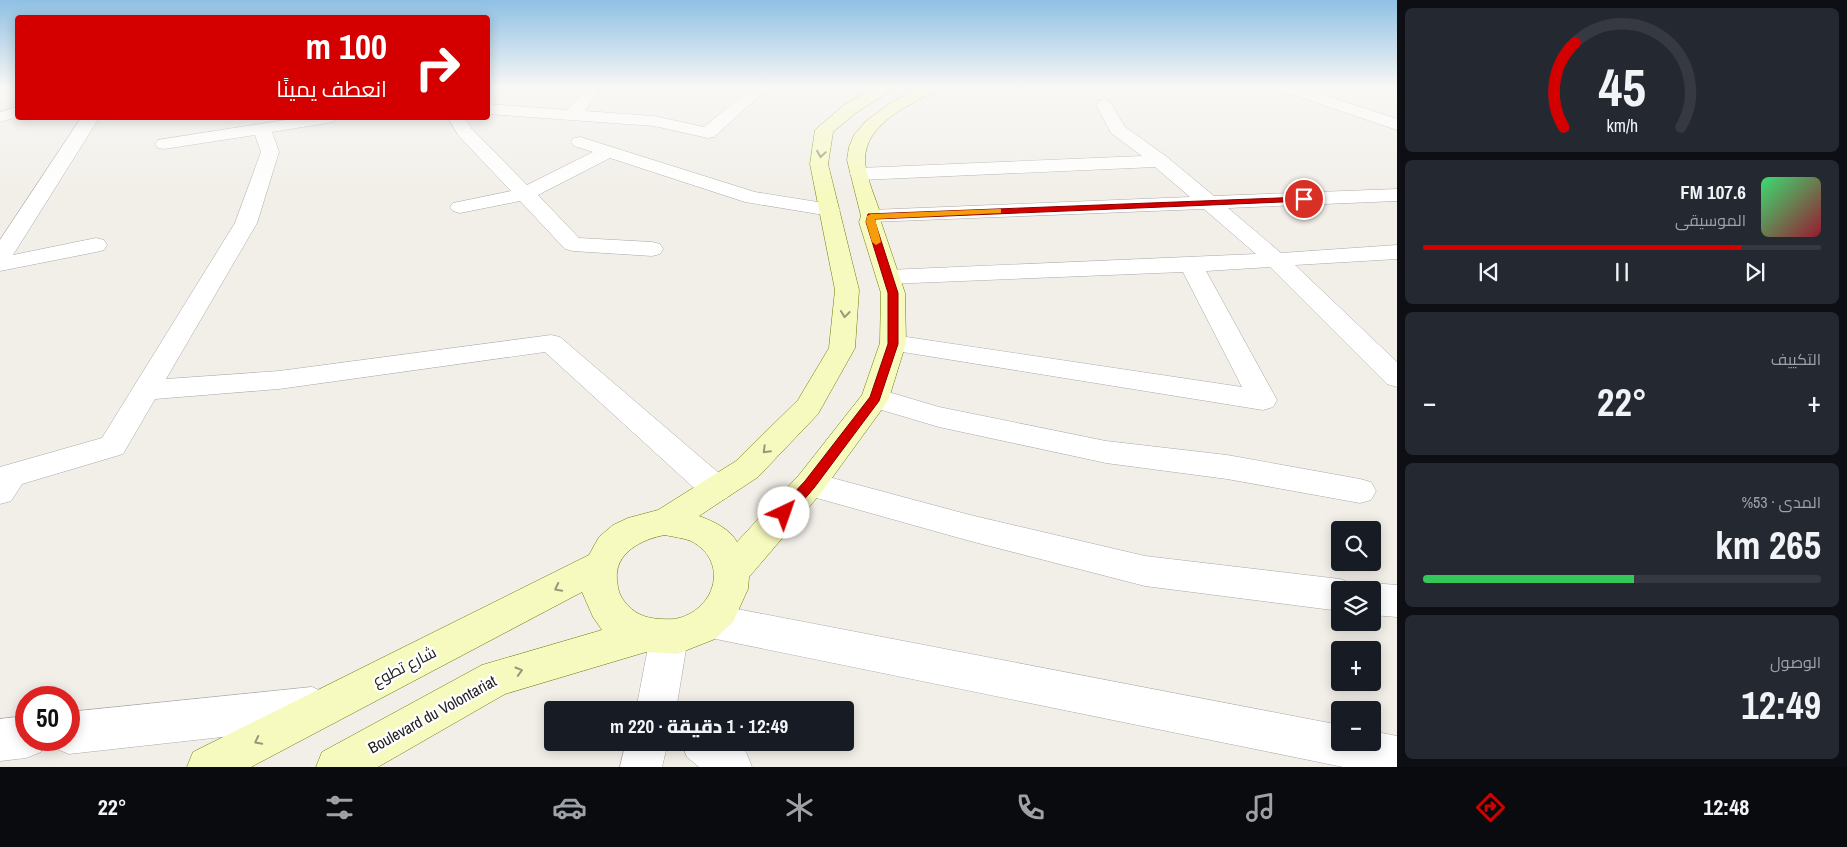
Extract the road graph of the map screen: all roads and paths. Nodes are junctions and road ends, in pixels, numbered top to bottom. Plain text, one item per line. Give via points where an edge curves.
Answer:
1 (87, 123) edge
2 (296, 123) edge
3 (460, 123) edge
4 (666, 123) edge
5 (720, 123) edge
6 (833, 123) edge
7 (872, 123) edge
8 (1113, 123) edge
9 (262, 128) junction
10 (580, 142) dead end
11 (164, 144) dead end
12 (610, 151) junction
13 (1160, 161) junction
14 (860, 174) junction
15 (525, 194) junction
16 (1397, 195) edge
17 (1210, 203) junction
18 (460, 208) dead end
19 (830, 210) junction
20 (871, 216) junction
21 (24, 219) junction
22 (0, 222) edge
23 (96, 246) dead end
24 (652, 249) dead end
25 (1397, 252) edge
26 (0, 257) edge
27 (1275, 260) junction
28 (0, 264) edge
29 (1191, 265) junction
30 (888, 277) junction
31 (893, 344) junction
32 (1397, 378) edge
33 (144, 390) junction
34 (875, 398) junction
35 (810, 484) junction
36 (716, 489) junction
37 (1360, 491) dead end
38 (0, 492) edge
39 (665, 522) junction
40 (601, 565) junction
41 (733, 570) junction
42 (1331, 594) edge
43 (1381, 600) edge
44 (1397, 601) edge
45 (711, 621) junction
46 (658, 636) junction
47 (656, 701) edge
48 (326, 706) junction
49 (80, 731) edge
50 (15, 738) edge
51 (0, 740) edge
52 (645, 751) edge
53 (712, 751) edge
54 (1397, 757) edge
55 (208, 767) edge
56 (337, 767) edge
57 (640, 767) edge
58 (731, 767) edge

1 - 21 street
2 - 9 street
3 - 15 street
4 - 5 street via 708,133
6 -> 19 main road via 824,130 819,164
7 - 14 main road via 860,141 856,160
8 - 13 street via 1116,129
9 - 11 street
9 - 33 street via 270,152 246,223
10 - 12 street
12 - 15 street
12 - 19 street via 752,198
13 - 14 street
13 - 17 street
14 - 20 main road
15 - 18 street
15 - 24 street via 573,244
16 - 17 street
17 - 20 street
17 - 27 street
19 -> 36 main road via 847,290 842,348 808,406 747,469
20 - 30 main road via 870,222
21 - 22 street
21 - 26 street
23 - 28 street
25 - 27 street
27 - 29 street
27 - 32 street
29 - 30 street
29 - 31 street via 1263,400
30 - 31 main road via 893,293
31 - 34 main road
33 - 36 street via 279,380 551,343
33 - 38 street via 112,446 11,475
34 - 35 main road
34 - 37 street via 939,417 1081,447 1227,467
35 - 41 main road
35 - 42 street via 1145,571
36 - 39 main road
39 - 40 main road via 625,534 610,548
39 - 41 main road via 702,529 727,554
40 - 46 main road via 598,583 602,600 612,615 627,628
40 -> 48 main road, شارع تطوع
41 - 45 main road via 732,588 724,606
43 - 44 street
45 - 46 main road via 691,632
45 - 54 street
46 - 47 street
56 -> 46 main road, Boulevard du Volontariat via 496,678
48 - 49 street
48 -> 55 main road, شارع تطوع
50 - 51 street
52 - 57 street
53 - 58 street

